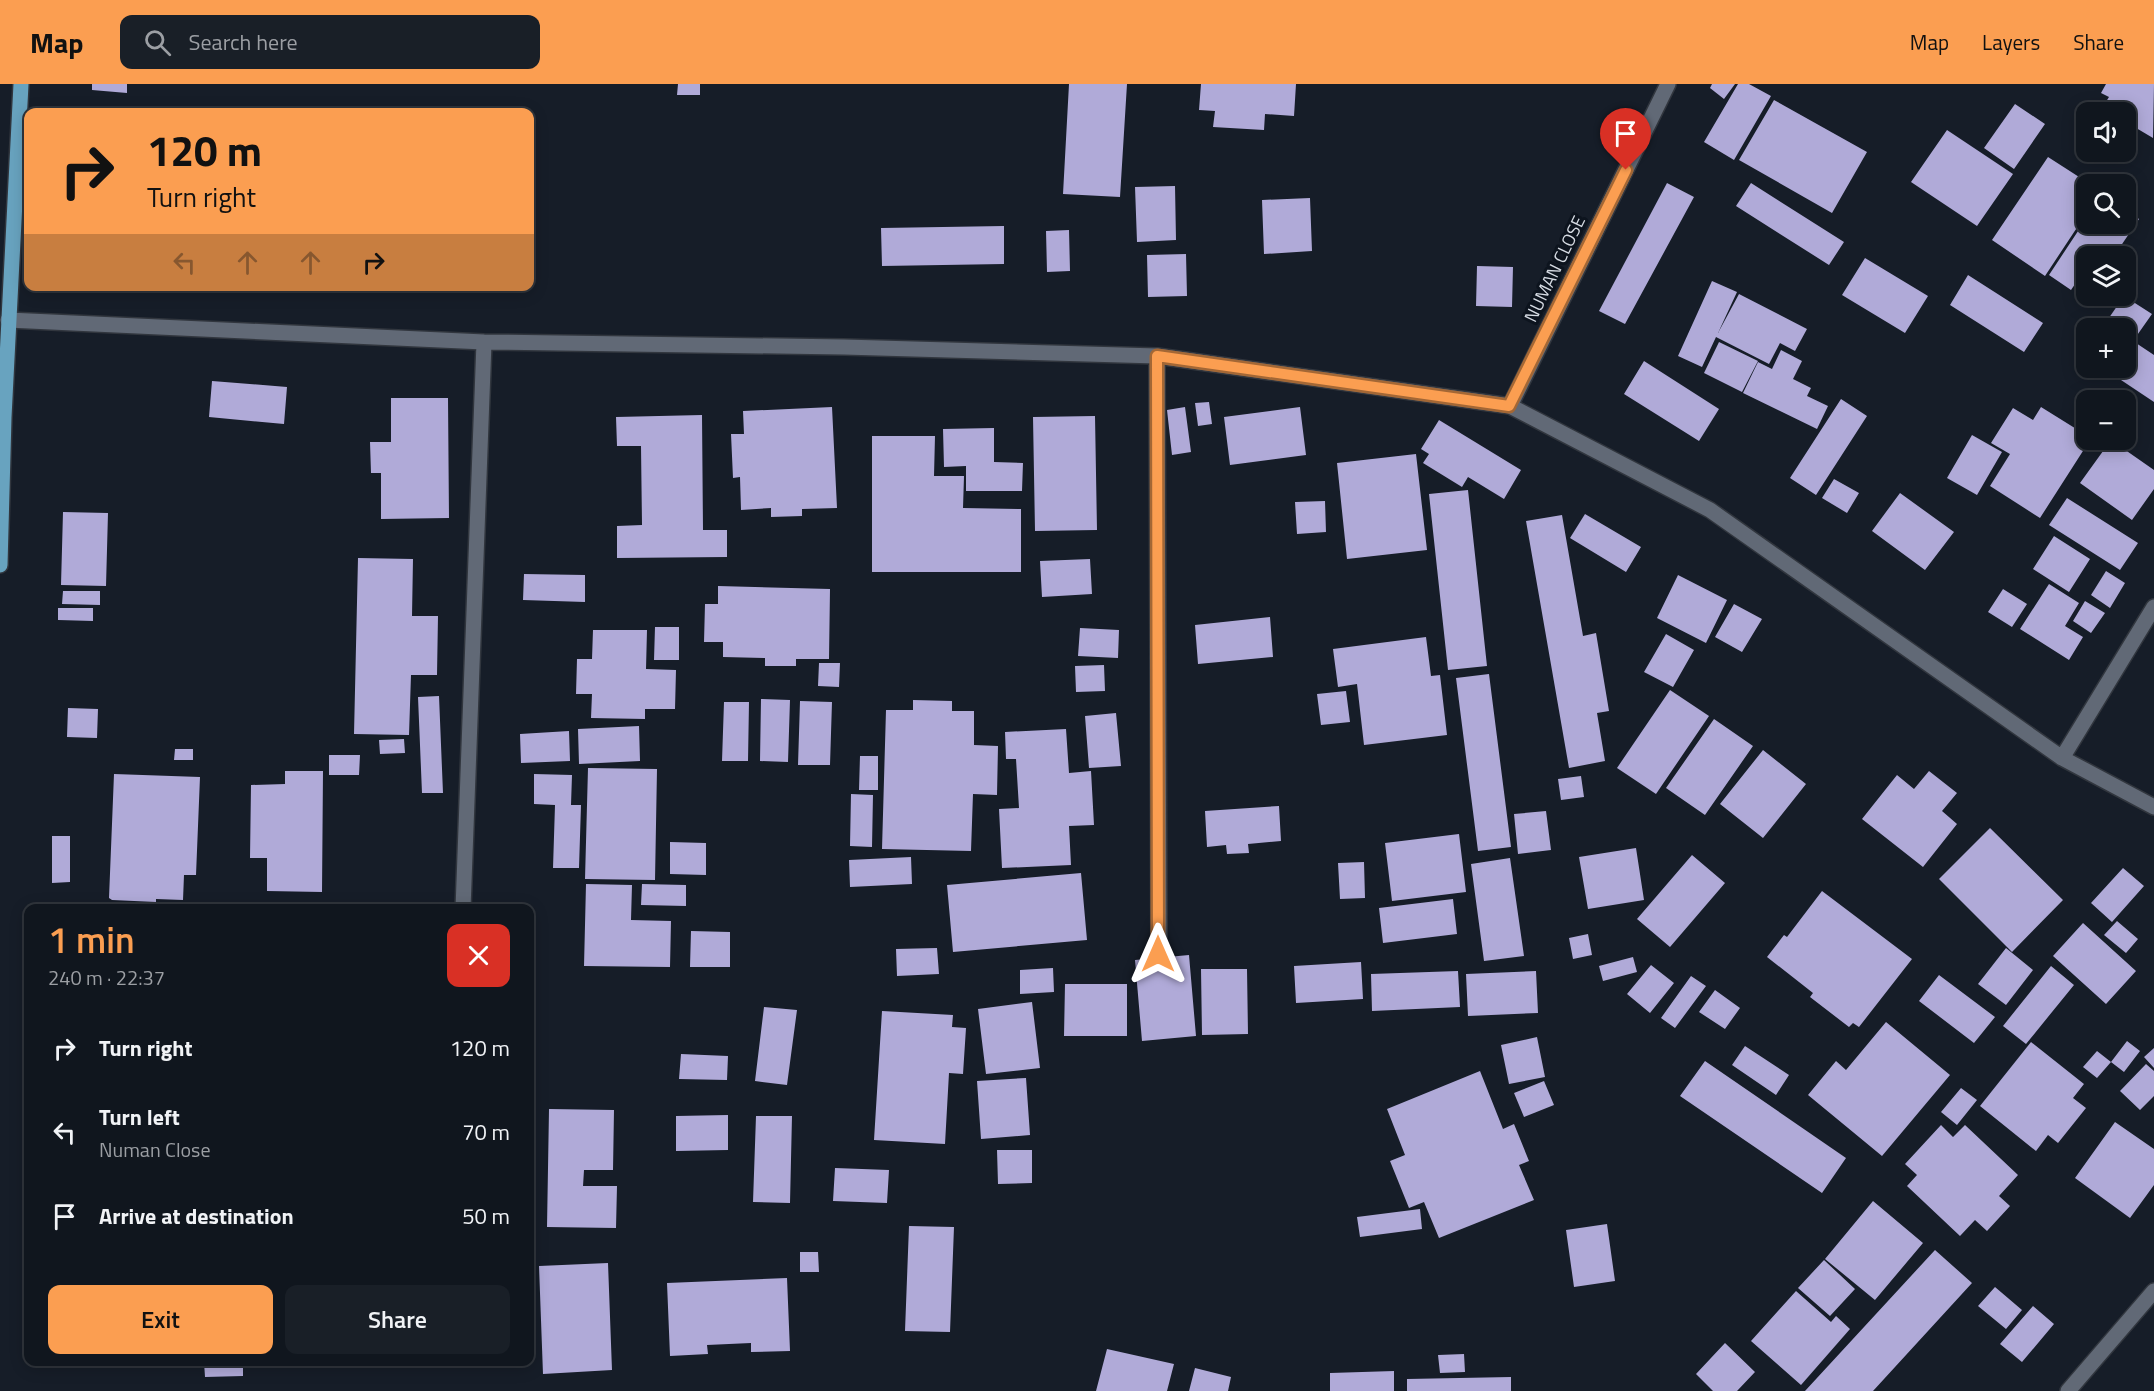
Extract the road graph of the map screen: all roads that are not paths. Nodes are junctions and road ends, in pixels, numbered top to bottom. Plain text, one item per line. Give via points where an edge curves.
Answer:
1 (21, 84) edge
2 (1668, 84) edge
3 (9, 320) junction
4 (484, 342) junction
5 (1157, 356) junction
6 (1509, 406) junction
7 (0, 565) edge
8 (2154, 607) edge
9 (2061, 759) junction
10 (2154, 807) edge
11 (463, 904) edge
12 (1158, 954) dead end
13 (2154, 1291) edge
14 (2068, 1391) edge

1 - 3 main road
2 - 6 street, NUMAN CLOSE
3 - 4 street
3 - 7 main road
4 - 5 street
4 - 11 street
5 - 6 street
5 - 12 street
6 - 9 street via 1710,510
8 - 9 street
9 - 10 street
13 - 14 street

